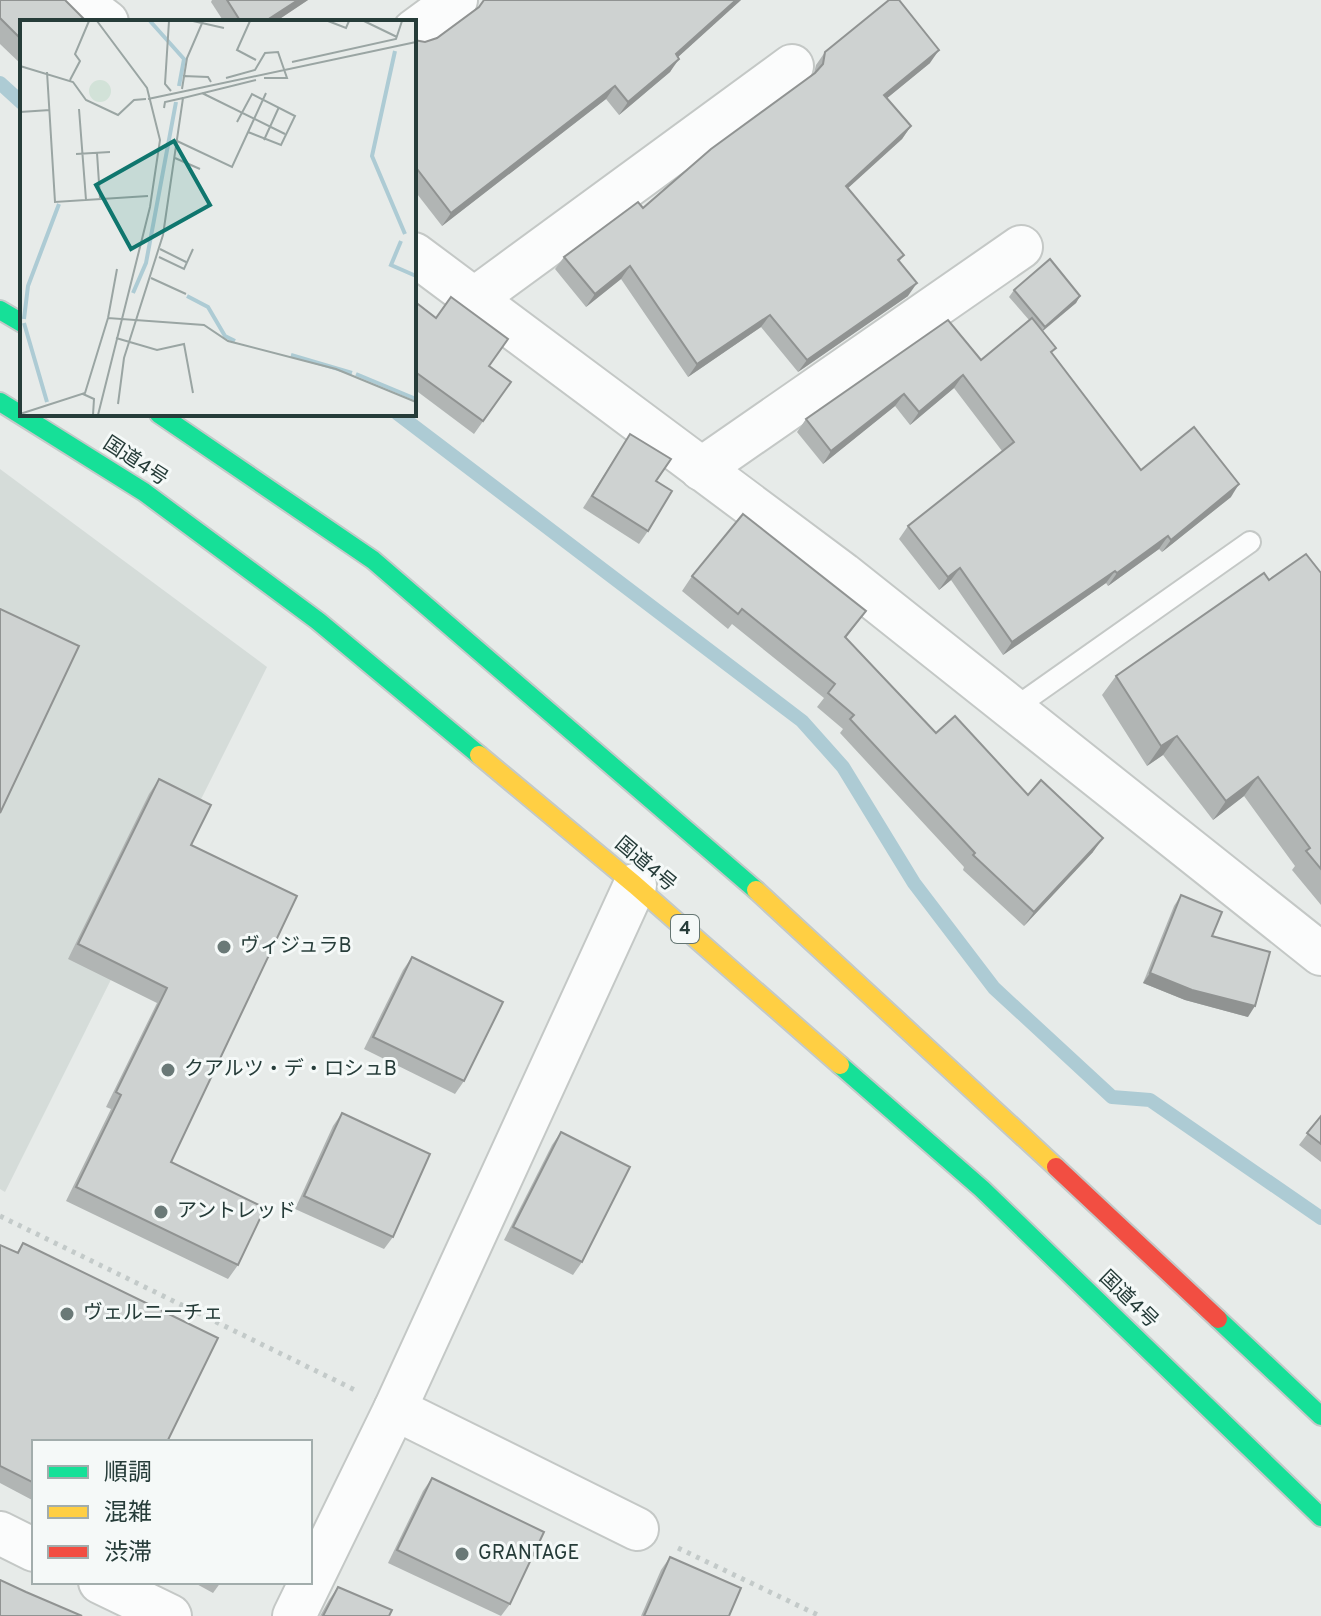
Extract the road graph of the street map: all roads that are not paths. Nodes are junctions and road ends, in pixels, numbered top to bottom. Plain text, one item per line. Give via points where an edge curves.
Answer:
1 (78, 0) edge
2 (456, 0) edge
3 (104, 20) edge
4 (416, 30) edge
5 (792, 66) dead end
6 (1021, 247) dead end
7 (416, 256) edge
8 (474, 299) junction
9 (0, 310) edge
10 (20, 322) edge
11 (0, 402) edge
12 (20, 414) edge
13 (22, 416) edge
14 (162, 416) edge
15 (701, 469) junction
16 (1250, 542) dead end
17 (1013, 709) junction
18 (635, 885) junction
19 (1321, 954) edge
20 (395, 1409) junction
21 (1321, 1416) edge
22 (1321, 1517) edge
23 (637, 1529) road end
24 (0, 1533) edge
25 (32, 1549) edge
26 (312, 1579) edge
27 (104, 1584) edge
28 (310, 1584) edge
29 (170, 1616) edge
30 (294, 1616) edge

1 - 3 street
2 - 4 street
5 - 8 street
6 - 15 street
7 - 8 street
8 - 15 street
9 - 10 highway
11 - 12 highway, 国道4号 / 4
13 - 18 highway, 国道4号 / 4 via 144,492 318,621
14 - 21 highway via 373,560 613,765 832,956
15 - 17 street
16 - 17 lane
17 - 19 street
18 - 20 street
18 - 22 highway, 国道4号 / 4 via 982,1189
20 - 23 street
20 - 26 street
24 - 25 street
27 - 29 street
28 - 30 street

